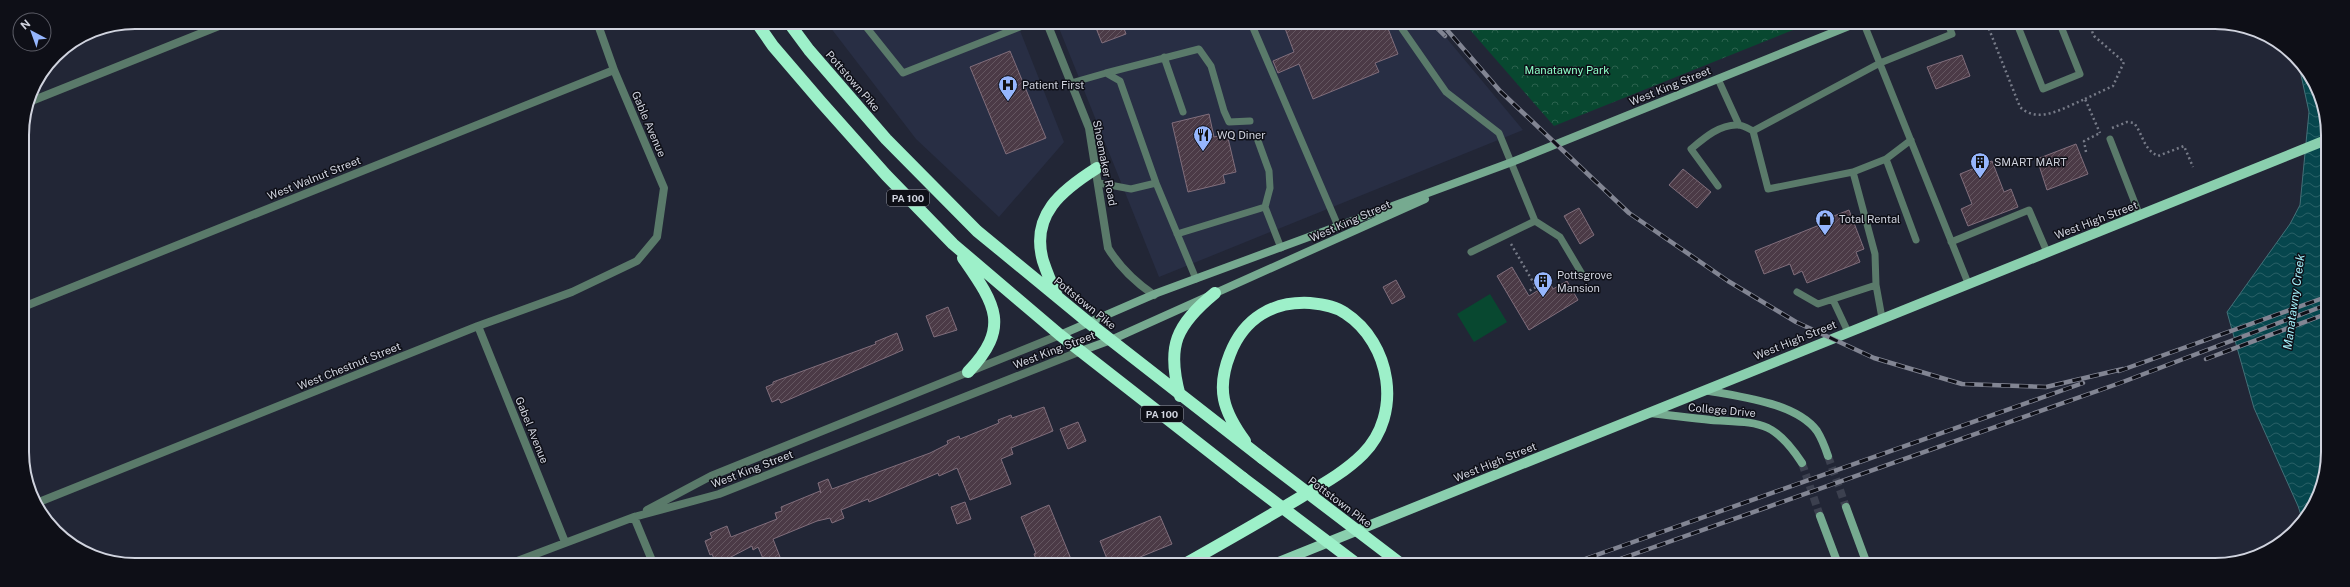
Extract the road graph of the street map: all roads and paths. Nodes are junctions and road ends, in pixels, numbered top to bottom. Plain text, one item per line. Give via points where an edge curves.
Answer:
1 (212, 29) edge
2 (599, 29) edge
3 (761, 29) edge
4 (793, 29) edge
5 (868, 29) edge
6 (1015, 29) edge
7 (1048, 29) edge
8 (1254, 29) edge
9 (1402, 29) edge
10 (1842, 29) edge
11 (1866, 29) edge
12 (1950, 29) edge
13 (2019, 29) edge
14 (2062, 29) edge
15 (2091, 29) edge
16 (1164, 57) junction
17 (1880, 63) junction
18 (614, 70) junction
19 (1106, 73) junction
20 (1718, 79) junction
21 (1071, 83) junction
22 (35, 99) edge
23 (2085, 99) dead end
24 (1183, 112) dead end
25 (1250, 121) dead end
26 (1738, 125) junction
27 (1753, 131) junction
28 (1257, 138) dead end
29 (2110, 139) dead end
30 (1910, 140) junction
31 (2321, 142) edge
32 (2086, 152) dead end
33 (1886, 159) junction
34 (1512, 162) junction
35 (2193, 167) dead end
36 (1097, 168) junction
37 (1493, 168) junction
38 (1853, 172) junction
39 (1099, 183) junction
40 (1156, 183) junction
41 (1718, 186) dead end
42 (1265, 206) junction
43 (2140, 216) junction
44 (1534, 221) junction
45 (1338, 226) junction
46 (1177, 234) junction
47 (1506, 235) junction
48 (657, 238) joint
49 (1916, 240) dead end
50 (1951, 242) junction
51 (954, 244) junction
52 (1282, 248) junction
53 (1471, 252) dead end
54 (2047, 252) junction
55 (1582, 274) dead end
56 (1196, 280) junction
57 (1968, 283) junction
58 (1876, 285) junction
59 (1527, 292) dead end
60 (1797, 292) dead end
61 (1215, 293) junction
62 (1154, 295) junction
63 (1057, 297) junction
64 (1833, 300) junction
65 (29, 305) edge
66 (1882, 318) junction
67 (1089, 323) junction
68 (478, 326) junction
69 (1848, 332) junction
70 (1060, 335) junction
71 (1111, 340) junction
72 (1081, 351) junction
73 (968, 372) junction
74 (1705, 390) junction
75 (1180, 396) junction
76 (1648, 413) junction
77 (1258, 456) junction
78 (1828, 456) tunnel mouth
79 (1802, 463) tunnel mouth
80 (41, 501) edge
81 (1846, 507) tunnel mouth
82 (1820, 516) tunnel mouth
83 (634, 517) junction
84 (565, 542) junction
85 (525, 558) edge
86 (651, 558) edge
87 (1195, 558) edge
88 (1289, 558) edge
89 (1349, 558) edge
90 (1393, 558) edge
91 (1836, 558) edge
92 (1865, 558) edge

1 - 22 street
2 - 18 street, Gable Avenue
3 - 51 highway, PA 100 via 861,147
4 - 63 highway, Pottstown Pike / PA 100 via 808,50 886,139 977,231
5 - 6 lane via 903,73
7 - 21 street, Shoemaker Road
8 - 45 lane
9 - 34 lane via 1446,92 1499,133
10 - 20 main road, West King Street
11 - 17 lane
12 - 17 lane via 1952,34
13 - 14 lane via 2043,89 2080,74
15 - 23 path via 2094,36 2124,62 2113,86
16 - 19 lane
16 - 24 lane
16 - 25 lane via 1199,48 1211,66 1229,122
17 - 27 lane
17 - 30 lane
18 - 48 street, Gable Avenue via 664,188
18 - 65 street, West Walnut Street
19 - 21 lane
19 - 40 lane via 1120,81
20 - 26 lane
20 - 34 main road, West King Street
21 - 36 street, Shoemaker Road via 1089,128
26 - 27 lane
26 - 41 lane via 1711,133 1691,149
27 - 38 lane via 1768,189
28 - 42 lane via 1269,171 1270,188
29 - 43 lane
30 - 33 lane
30 - 50 lane
31 - 43 main road, West High Street
32 - 35 path via 2084,141 2089,137 2127,122 2134,123 2151,153 2158,156 2184,146
33 - 38 lane
33 - 49 lane
34 - 37 main road, West King Street
34 - 44 lane
36 - 39 street, Shoemaker Road
36 - 63 highway via 1060,195 1042,224 1042,257
37 - 45 main road, West King Street
37 - 61 main road, West King Street
38 - 58 lane via 1875,254
39 - 40 lane via 1131,189
39 - 62 street, Shoemaker Road via 1108,248 1118,264
40 - 46 lane
42 - 46 lane
42 - 52 lane
43 - 54 main road, West High Street
44 - 47 lane
44 - 55 lane via 1560,237
45 - 52 main road, West King Street
46 - 56 lane
47 - 53 lane
47 - 59 path via 1536,287
48 - 68 street, West Chestnut Street via 637,261 572,292
50 - 54 lane via 2029,210
50 - 57 lane
51 - 70 highway, PA 100
51 - 73 highway via 985,289 995,314 987,350
52 - 56 main road, West King Street
54 - 57 main road, West High Street
56 - 62 main road, West King Street
57 - 66 main road, West High Street
58 - 64 lane
58 - 66 lane
60 - 64 lane via 1818,304
61 - 71 main road, West King Street
61 - 75 highway via 1191,315 1176,339 1173,366
62 - 67 main road, West King Street
63 - 67 highway, Pottstown Pike / PA 100
64 - 69 lane
66 - 69 main road, West High Street
67 - 70 main road, West King Street
67 - 71 highway, Pottstown Pike / PA 100
68 - 80 street, West Chestnut Street
68 - 84 street, Gabel Avenue
69 - 74 main road, West High Street
70 - 72 highway, PA 100
70 - 73 street, West King Street
71 - 72 main road, West King Street
71 - 75 highway, Pottstown Pike / PA 100
72 - 83 street, West King Street via 719,494
72 - 89 highway, PA 100, bridge
73 - 83 street, West King Street via 711,476
74 - 76 main road, West High Street
74 - 78 main road, College Drive via 1762,402 1798,414 1816,430
75 - 77 highway, Pottstown Pike / PA 100
76 - 79 main road, College Drive via 1756,422 1789,443
76 - 88 main road, West High Street
77 - 87 highway via 1228,416 1223,400 1224,369 1237,338 1258,315 1284,304 1316,304 1331,306 1344,312 1368,334 1387,376 1387,403 1373,441 1344,470
77 - 90 highway, Pottstown Pike / PA 100, bridge
81 - 92 main road
82 - 91 main road
83 - 84 street, West King Street
83 - 86 street
84 - 85 street, West King Street

